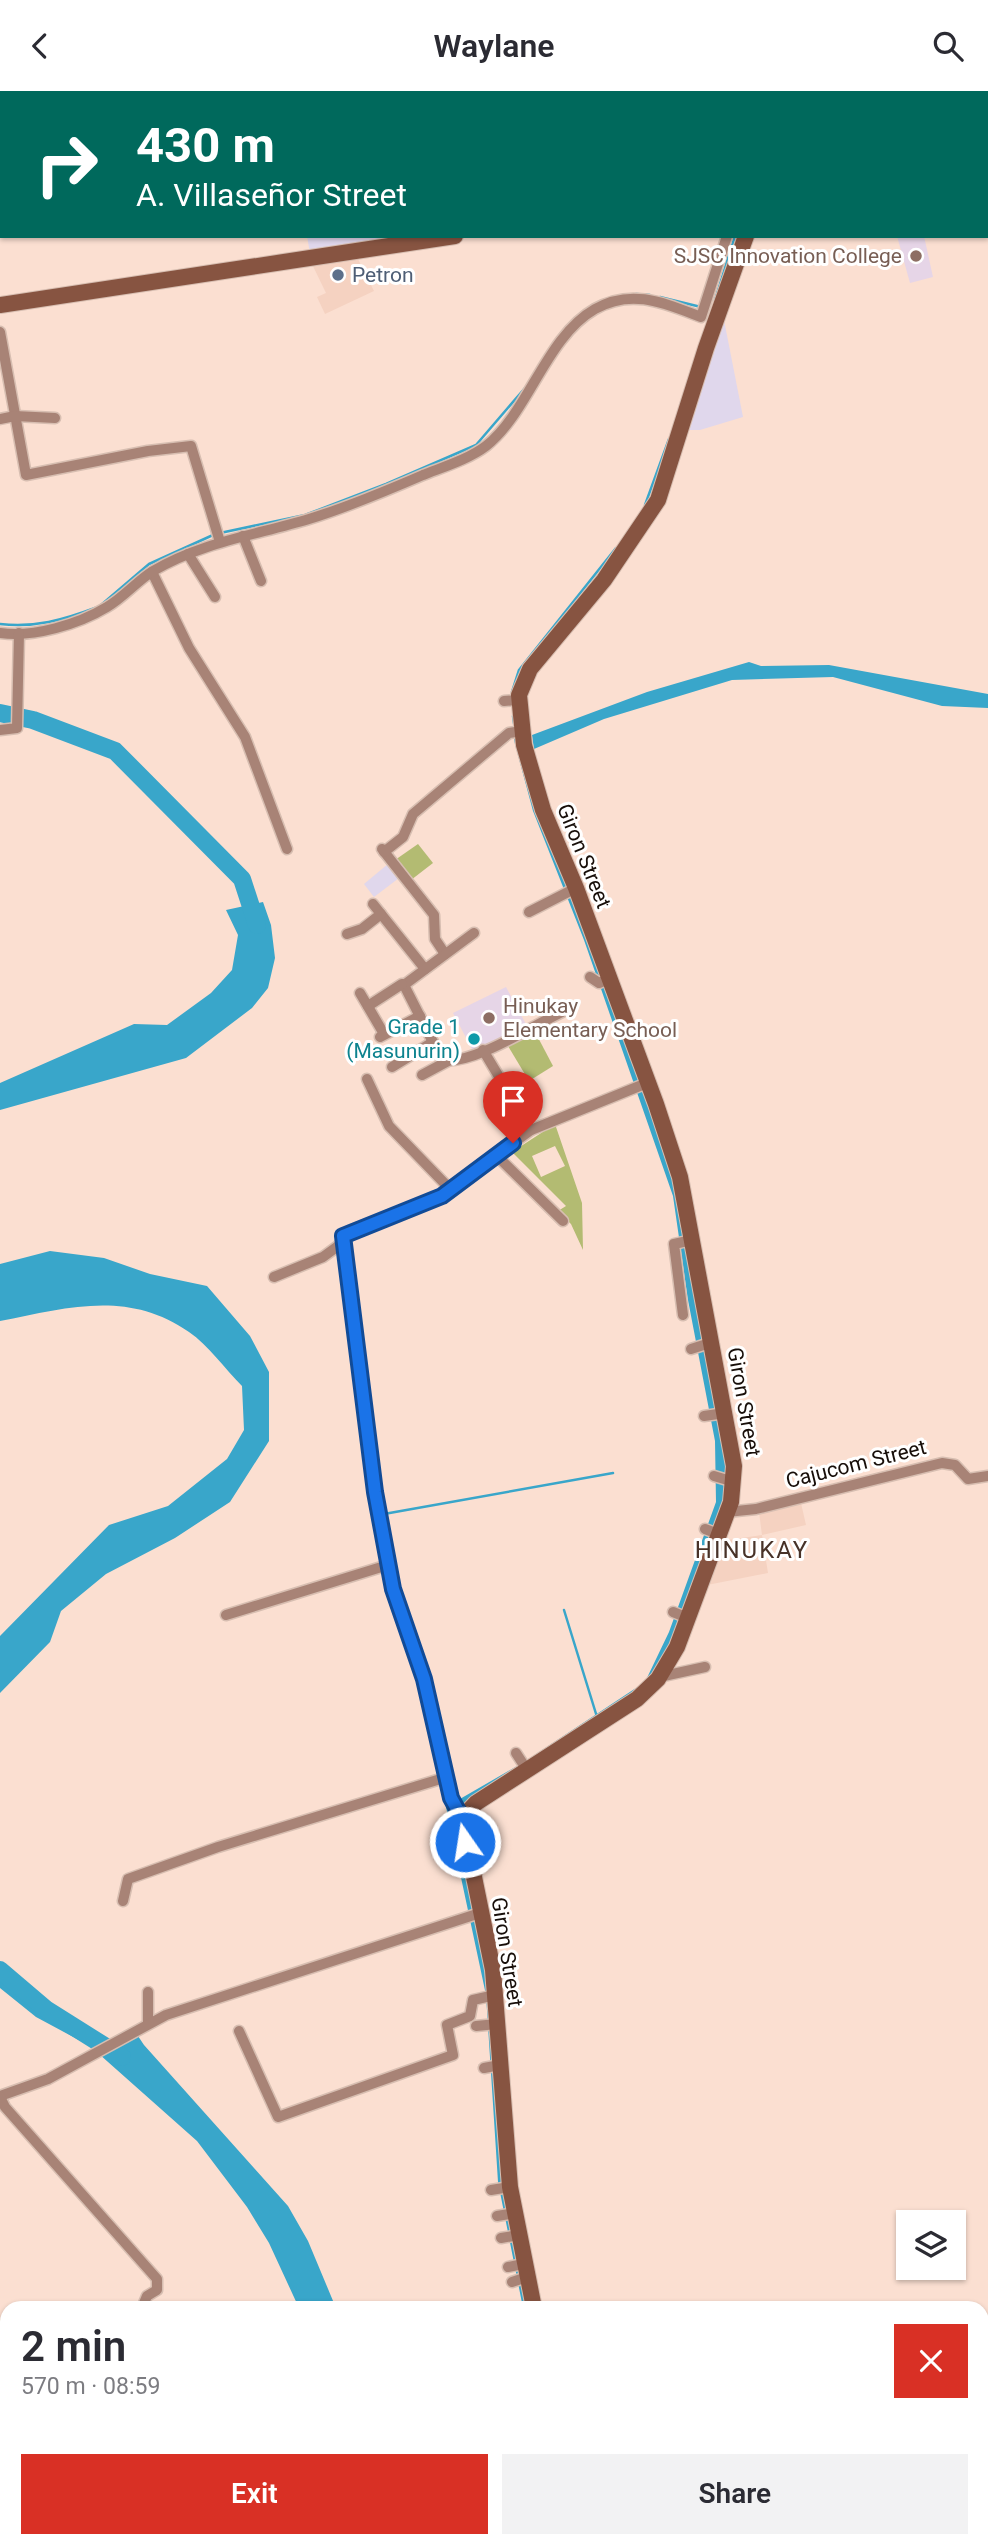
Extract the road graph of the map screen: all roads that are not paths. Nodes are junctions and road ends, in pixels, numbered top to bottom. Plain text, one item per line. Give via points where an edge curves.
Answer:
1 (442, 238) edge
2 (726, 238) edge
3 (745, 238) edge
4 (0, 305) edge
5 (0, 332) edge
6 (15, 417) junction
7 (55, 418) dead end
8 (0, 419) edge
9 (243, 536) junction
10 (219, 538) junction
11 (188, 554) junction
12 (152, 572) junction
13 (261, 581) dead end
14 (215, 597) dead end
15 (0, 633) edge
16 (19, 633) junction
17 (0, 730) edge
18 (518, 736) junction
19 (287, 849) dead end
20 (570, 891) junction
21 (373, 904) dead end
22 (529, 912) dead end
23 (381, 913) junction
24 (474, 933) dead end
25 (347, 934) dead end
26 (445, 954) junction
27 (425, 969) junction
28 (402, 984) dead end
29 (360, 993) dead end
30 (368, 1006) junction
31 (562, 1012) dead end
32 (420, 1016) junction
33 (433, 1042) junction
34 (483, 1050) junction
35 (448, 1061) junction
36 (392, 1067) dead end
37 (422, 1075) dead end
38 (367, 1079) dead end
39 (642, 1085) junction
40 (531, 1130) junction
41 (496, 1155) junction
42 (450, 1189) junction
43 (563, 1221) dead end
44 (343, 1236) junction
45 (687, 1241) junction
46 (274, 1277) dead end
47 (683, 1315) dead end
48 (714, 1476) dead end
49 (988, 1476) edge
50 (732, 1481) junction
51 (727, 1512) junction
52 (388, 1565) junction
53 (226, 1615) dead end
54 (705, 1667) dead end
55 (659, 1677) junction
56 (447, 1777) junction
57 (460, 1813) junction
58 (123, 1901) dead end
59 (475, 1914) junction
60 (148, 1992) dead end
61 (491, 1996) junction
62 (148, 2023) junction
63 (495, 2024) junction
64 (476, 2025) dead end
65 (239, 2031) dead end
66 (0, 2097) edge
67 (508, 2187) junction
68 (491, 2190) dead end
69 (513, 2213) junction
70 (497, 2216) dead end
71 (517, 2235) junction
72 (501, 2238) dead end
73 (145, 2301) edge
74 (531, 2301) edge

1 - 4 street
2 - 9 street via 701,317 631,297 592,310 572,329 505,425 485,446 309,519
3 - 18 street, Giron Street via 658,500 604,580 530,669 512,700
5 - 6 street
6 - 7 street
6 - 8 street
6 - 10 street via 26,475 191,446
9 - 10 street
9 - 13 street
10 - 11 street
11 - 12 street
11 - 14 street
12 - 16 street via 107,607 70,624
12 - 19 street via 188,648 245,737
15 - 16 street
16 - 17 street via 17,728
18 - 20 street, Giron Street
18 - 26 street via 413,814 402,838 382,850 434,915 435,939
20 - 22 street
20 - 39 street, Giron Street
21 - 23 street
23 - 25 street via 362,929
23 - 27 street
24 - 26 street
26 - 27 street
27 - 32 street via 404,985
28 - 30 street
29 - 30 street
30 - 32 street via 382,1035
31 - 34 street
32 - 33 street
33 - 35 street
33 - 36 street
34 - 35 street
34 - 40 street
35 - 37 street
38 - 42 street via 389,1126
39 - 40 street
39 - 45 street, Giron Street via 677,1167
40 - 41 street
41 - 42 street
41 - 43 street
42 - 44 street
44 - 46 street via 323,1257
44 - 52 street
45 - 47 street via 674,1244
45 - 50 street, Giron Street via 718,1420 734,1459
48 - 50 street
49 - 51 street, Cajucom Street via 968,1479 955,1465 942,1463 756,1509
50 - 51 street, Giron Street
51 - 55 street, Giron Street via 712,1532 682,1616 677,1647
52 - 53 street
52 - 56 street via 424,1679
54 - 55 street
55 - 57 street, Giron Street via 623,1709 522,1763
56 - 57 street
56 - 58 street via 128,1879
57 - 59 street, Giron Street
59 - 61 street, Giron Street
59 - 62 street
60 - 62 street
61 - 63 street, Giron Street
61 - 65 street via 473,2000 470,2016 447,2025 453,2055 278,2117
62 - 66 street via 48,2078
63 - 64 street
63 - 67 street, Giron Street via 493,2066
66 - 73 street via 157,2279 157,2290
67 - 68 street
67 - 69 street, Giron Street
69 - 70 street
69 - 71 street, Giron Street
71 - 72 street
71 - 74 street, Giron Street via 519,2272

